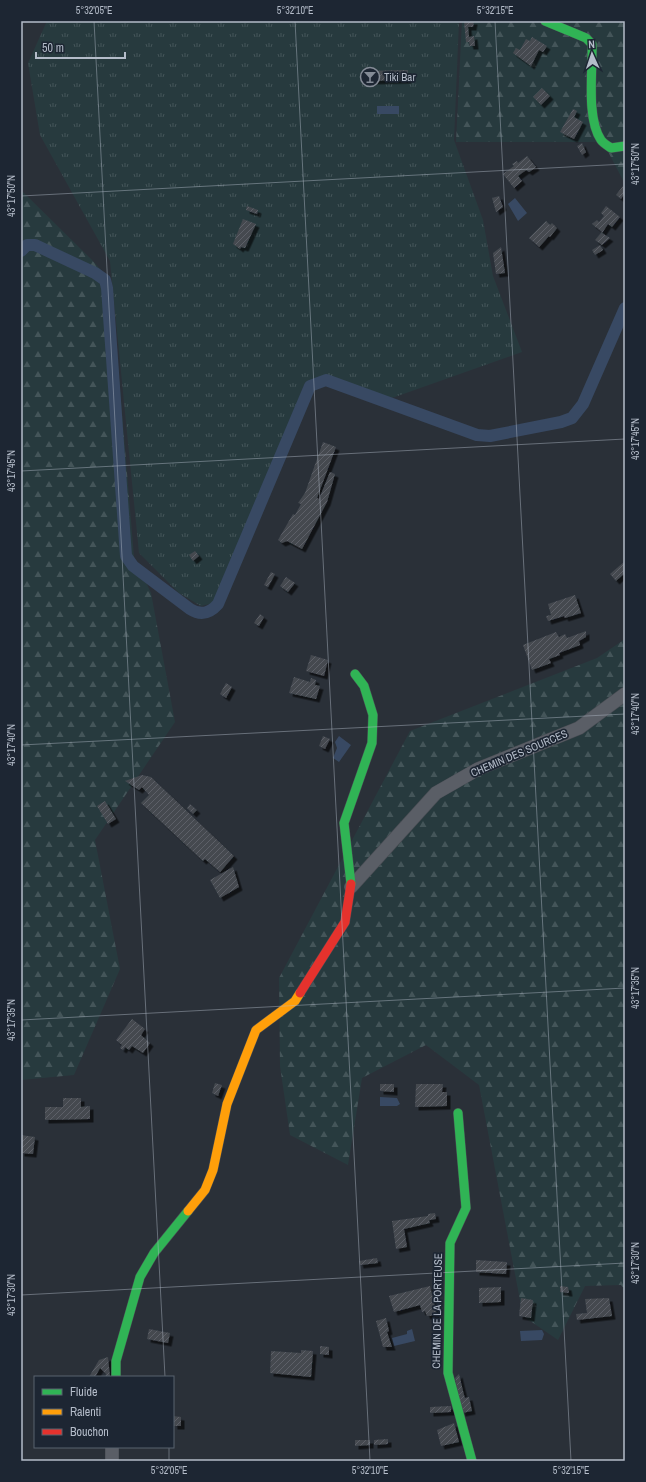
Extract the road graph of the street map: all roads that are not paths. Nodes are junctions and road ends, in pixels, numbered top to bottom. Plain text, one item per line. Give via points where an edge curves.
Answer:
1 (544, 21) edge
2 (625, 146) edge
3 (355, 674) dead end
4 (625, 694) edge
5 (351, 887) junction
6 (458, 1113) dead end
7 (116, 1376) edge
8 (112, 1448) edge
9 (112, 1461) edge
10 (472, 1461) edge

1 - 2 street via 586,38 592,44 594,126 599,138 606,145 614,148
3 - 5 street via 364,686 373,715 372,743 344,823
4 - 5 street, CHEMIN DES SOURCES via 579,728 478,769 436,793
5 - 7 street via 345,922 295,1001 256,1030 228,1104 213,1170 205,1190 154,1253 140,1278 116,1361
6 - 10 street, CHEMIN DE LA PORTEUSE via 466,1208 450,1243 448,1373
8 - 9 street

